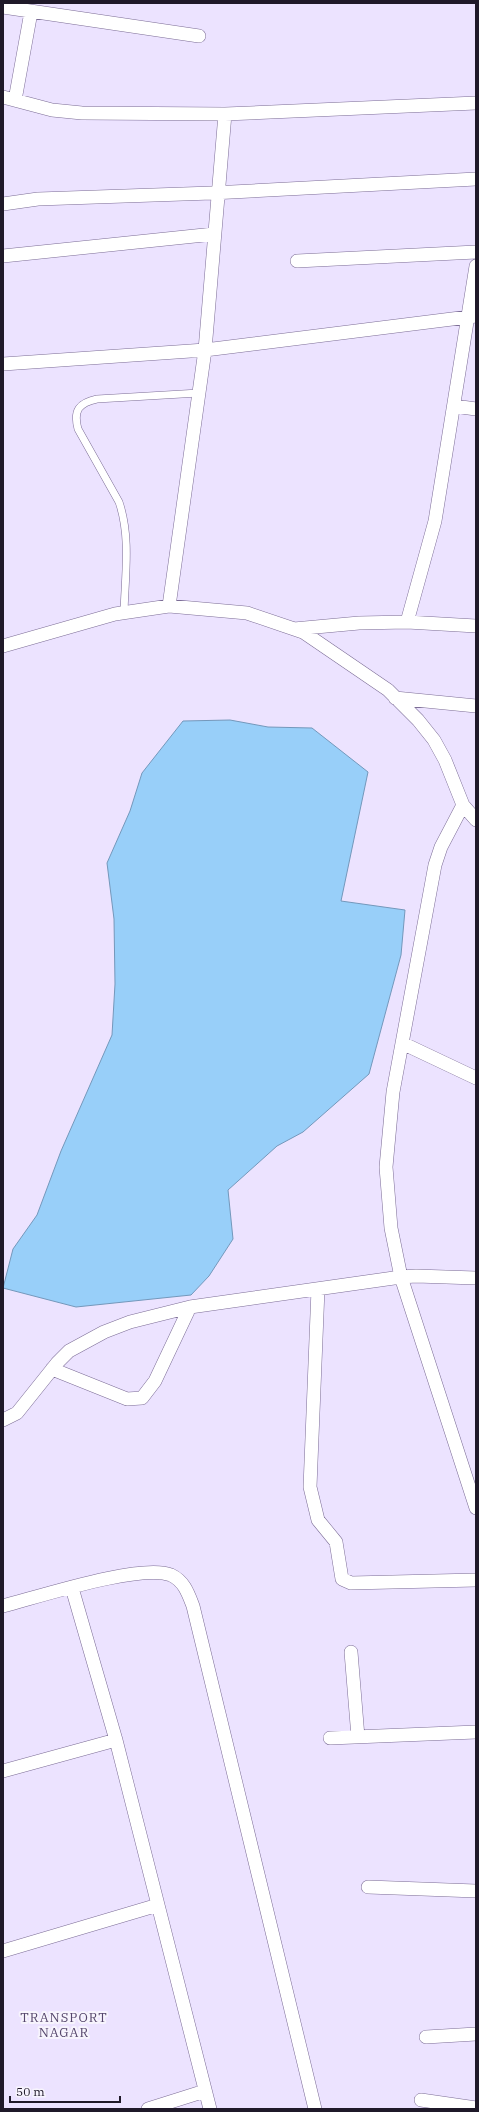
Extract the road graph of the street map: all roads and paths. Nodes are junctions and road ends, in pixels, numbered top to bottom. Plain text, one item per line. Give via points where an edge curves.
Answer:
1 (3, 7) edge
2 (31, 12) junction
3 (199, 36) dead end
4 (9, 99) edge
5 (476, 104) edge
6 (225, 114) junction
7 (476, 179) edge
8 (218, 193) junction
9 (3, 204) edge
10 (214, 234) junction
11 (476, 252) edge
12 (3, 256) edge
13 (297, 261) dead end
14 (476, 266) edge
15 (472, 317) edge
16 (205, 350) junction
17 (3, 364) edge
18 (199, 393) junction
19 (454, 406) junction
20 (476, 409) edge
21 (169, 606) junction
22 (124, 613) junction
23 (407, 622) junction
24 (476, 626) edge
25 (293, 629) junction
26 (3, 646) edge
27 (396, 698) junction
28 (476, 706) edge
29 (463, 805) junction
30 (476, 820) edge
31 (402, 1043) junction
32 (476, 1078) edge
33 (401, 1277) junction
34 (476, 1278) edge
35 (318, 1289) junction
36 (190, 1307) junction
37 (52, 1369) junction
38 (3, 1420) edge
39 (476, 1508) edge
40 (476, 1580) edge
41 (72, 1588) junction
42 (3, 1606) edge
43 (351, 1652) dead end
44 (476, 1732) edge
45 (358, 1737) junction
46 (330, 1738) dead end
47 (116, 1740) junction
48 (3, 1772) edge
49 (368, 1887) dead end
50 (476, 1891) edge
51 (158, 1905) junction
52 (3, 1952) edge
53 (476, 2034) edge
54 (426, 2037) dead end
55 (205, 2091) junction
56 (421, 2100) dead end
57 (476, 2108) edge
58 (148, 2109) edge
59 (210, 2109) edge
60 (315, 2109) edge

1 - 2 street
2 - 3 street
2 - 4 street
4 - 6 street via 52,110
5 - 6 street
6 - 8 street
7 - 8 street
8 - 9 street via 38,199
8 - 10 street
10 - 12 street
10 - 16 street
11 - 13 street
14 - 15 street
15 - 16 street
15 - 19 street
16 - 17 street
16 - 18 street
18 - 21 street
18 - 22 lane via 97,399 80,407 77,414 78,429 123,513 126,543
19 - 20 street
19 - 23 street via 435,521
21 - 22 street
21 - 25 street via 247,613
22 - 26 street
23 - 24 street
23 - 25 street via 358,623
25 - 27 street via 304,632
27 - 28 street
27 - 29 street via 434,740
29 - 30 street
29 - 31 street via 441,847 435,865
31 - 32 street
31 - 33 street via 393,1092 386,1167 391,1228
33 - 34 street
33 - 35 street
33 - 39 street
35 - 36 street
35 - 40 street via 310,1487 318,1520 336,1542 342,1579 351,1583
36 - 37 street via 154,1315 104,1332 69,1351
36 - 37 street via 155,1380 142,1398 127,1399
37 - 38 street via 17,1413
41 - 42 street
41 - 47 street
41 - 60 street via 114,1577 153,1571 170,1575 183,1583 190,1596
43 - 45 street
44 - 45 street
45 - 46 street
47 - 48 street
47 - 51 street
49 - 50 street
51 - 52 street
51 - 55 street
53 - 54 street
55 - 58 street
55 - 59 street
56 - 57 street

